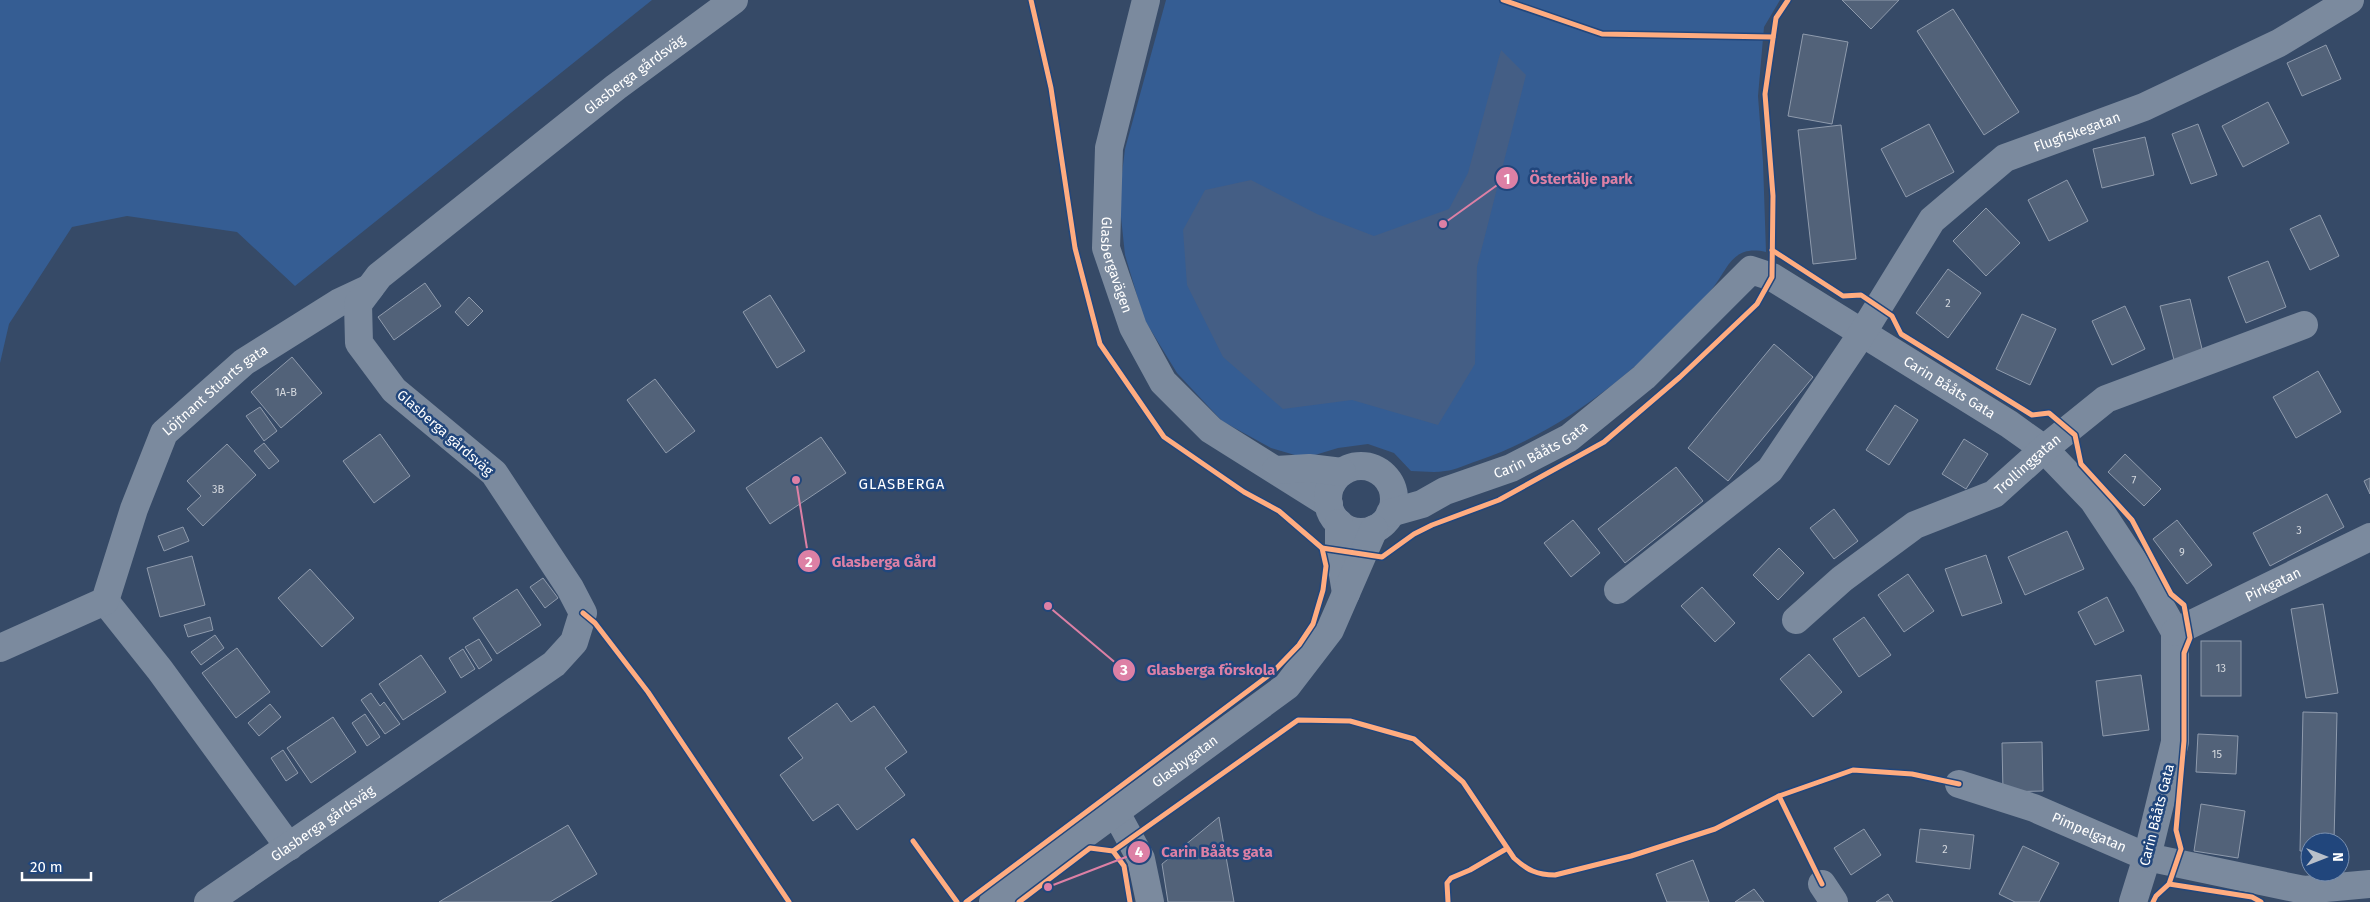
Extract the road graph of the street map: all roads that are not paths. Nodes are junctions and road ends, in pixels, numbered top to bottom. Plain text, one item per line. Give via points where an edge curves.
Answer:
1 (734, 0) edge
2 (1146, 0) edge
3 (2350, 0) edge
4 (370, 288) junction
5 (2304, 325) dead end
6 (1863, 332) junction
7 (2044, 449) junction
8 (1276, 470) junction
9 (1342, 472) junction
10 (1388, 480) junction
11 (1445, 491) junction
12 (1334, 513) junction
13 (1382, 521) junction
14 (2370, 537) edge
15 (1618, 590) dead end
16 (1346, 593) junction
17 (105, 601) junction
18 (1796, 620) dead end
19 (2175, 632) junction
20 (0, 648) edge
21 (1959, 784) dead end
22 (1115, 811) junction
23 (289, 847) junction
24 (2147, 857) junction
25 (2370, 884) edge
26 (2304, 896) edge
27 (208, 902) edge
28 (994, 902) edge
29 (1150, 902) edge
30 (2133, 902) edge

1 - 4 street, Glasberga gårdsväg via 601,99 379,276
2 - 8 street, Glasbergavägen via 1109,148 1106,248 1133,327 1163,382 1211,430
3 - 6 street, Flugfiskegatan via 2279,43 2144,107 2005,158 1932,220
4 - 17 street, Löjtnant Stuarts gata via 338,303 244,362 164,433 134,509
4 - 23 street, Glasberga gårdsväg via 358,304 360,343 394,390 494,473 583,613 574,642 554,664
5 - 7 street, Trollinggatan via 2106,399
6 - 7 street, Carin Bååts Gata
6 - 11 street, Carin Bååts Gata via 1772,277 1751,270 1644,377 1569,438 1511,468
6 - 15 street, Flugfiskegatan via 1770,470
7 - 18 street, Trollinggatan via 1994,494 1915,525 1842,579
7 - 19 street, Carin Bååts Gata via 2093,500 2146,580
8 - 9 street via 1309,468
8 - 12 street, Glasbergavägen
9 - 10 street via 1356,467 1372,468
9 - 12 street via 1331,486
10 - 11 street
10 - 13 street via 1394,496
11 - 13 street, Carin Bååts Gata
12 - 13 street via 1356,531
12 - 16 street
13 - 16 street, Glasbygatan
14 - 19 street, Pirkgatan
16 - 22 street, Glasbygatan via 1330,630 1287,686
17 - 20 street
17 - 23 street via 160,670
19 - 24 street, Carin Bååts Gata via 2175,742
21 - 24 street, Pimpelgatan via 2034,808
22 - 28 street, Glasbygatan
22 - 29 street via 1141,859
23 - 27 street, Glasberga gårdsväg
24 - 26 street, Pimpelgatan
24 - 30 street, Carin Bååts Gata
25 - 26 street, Pimpelgatan

